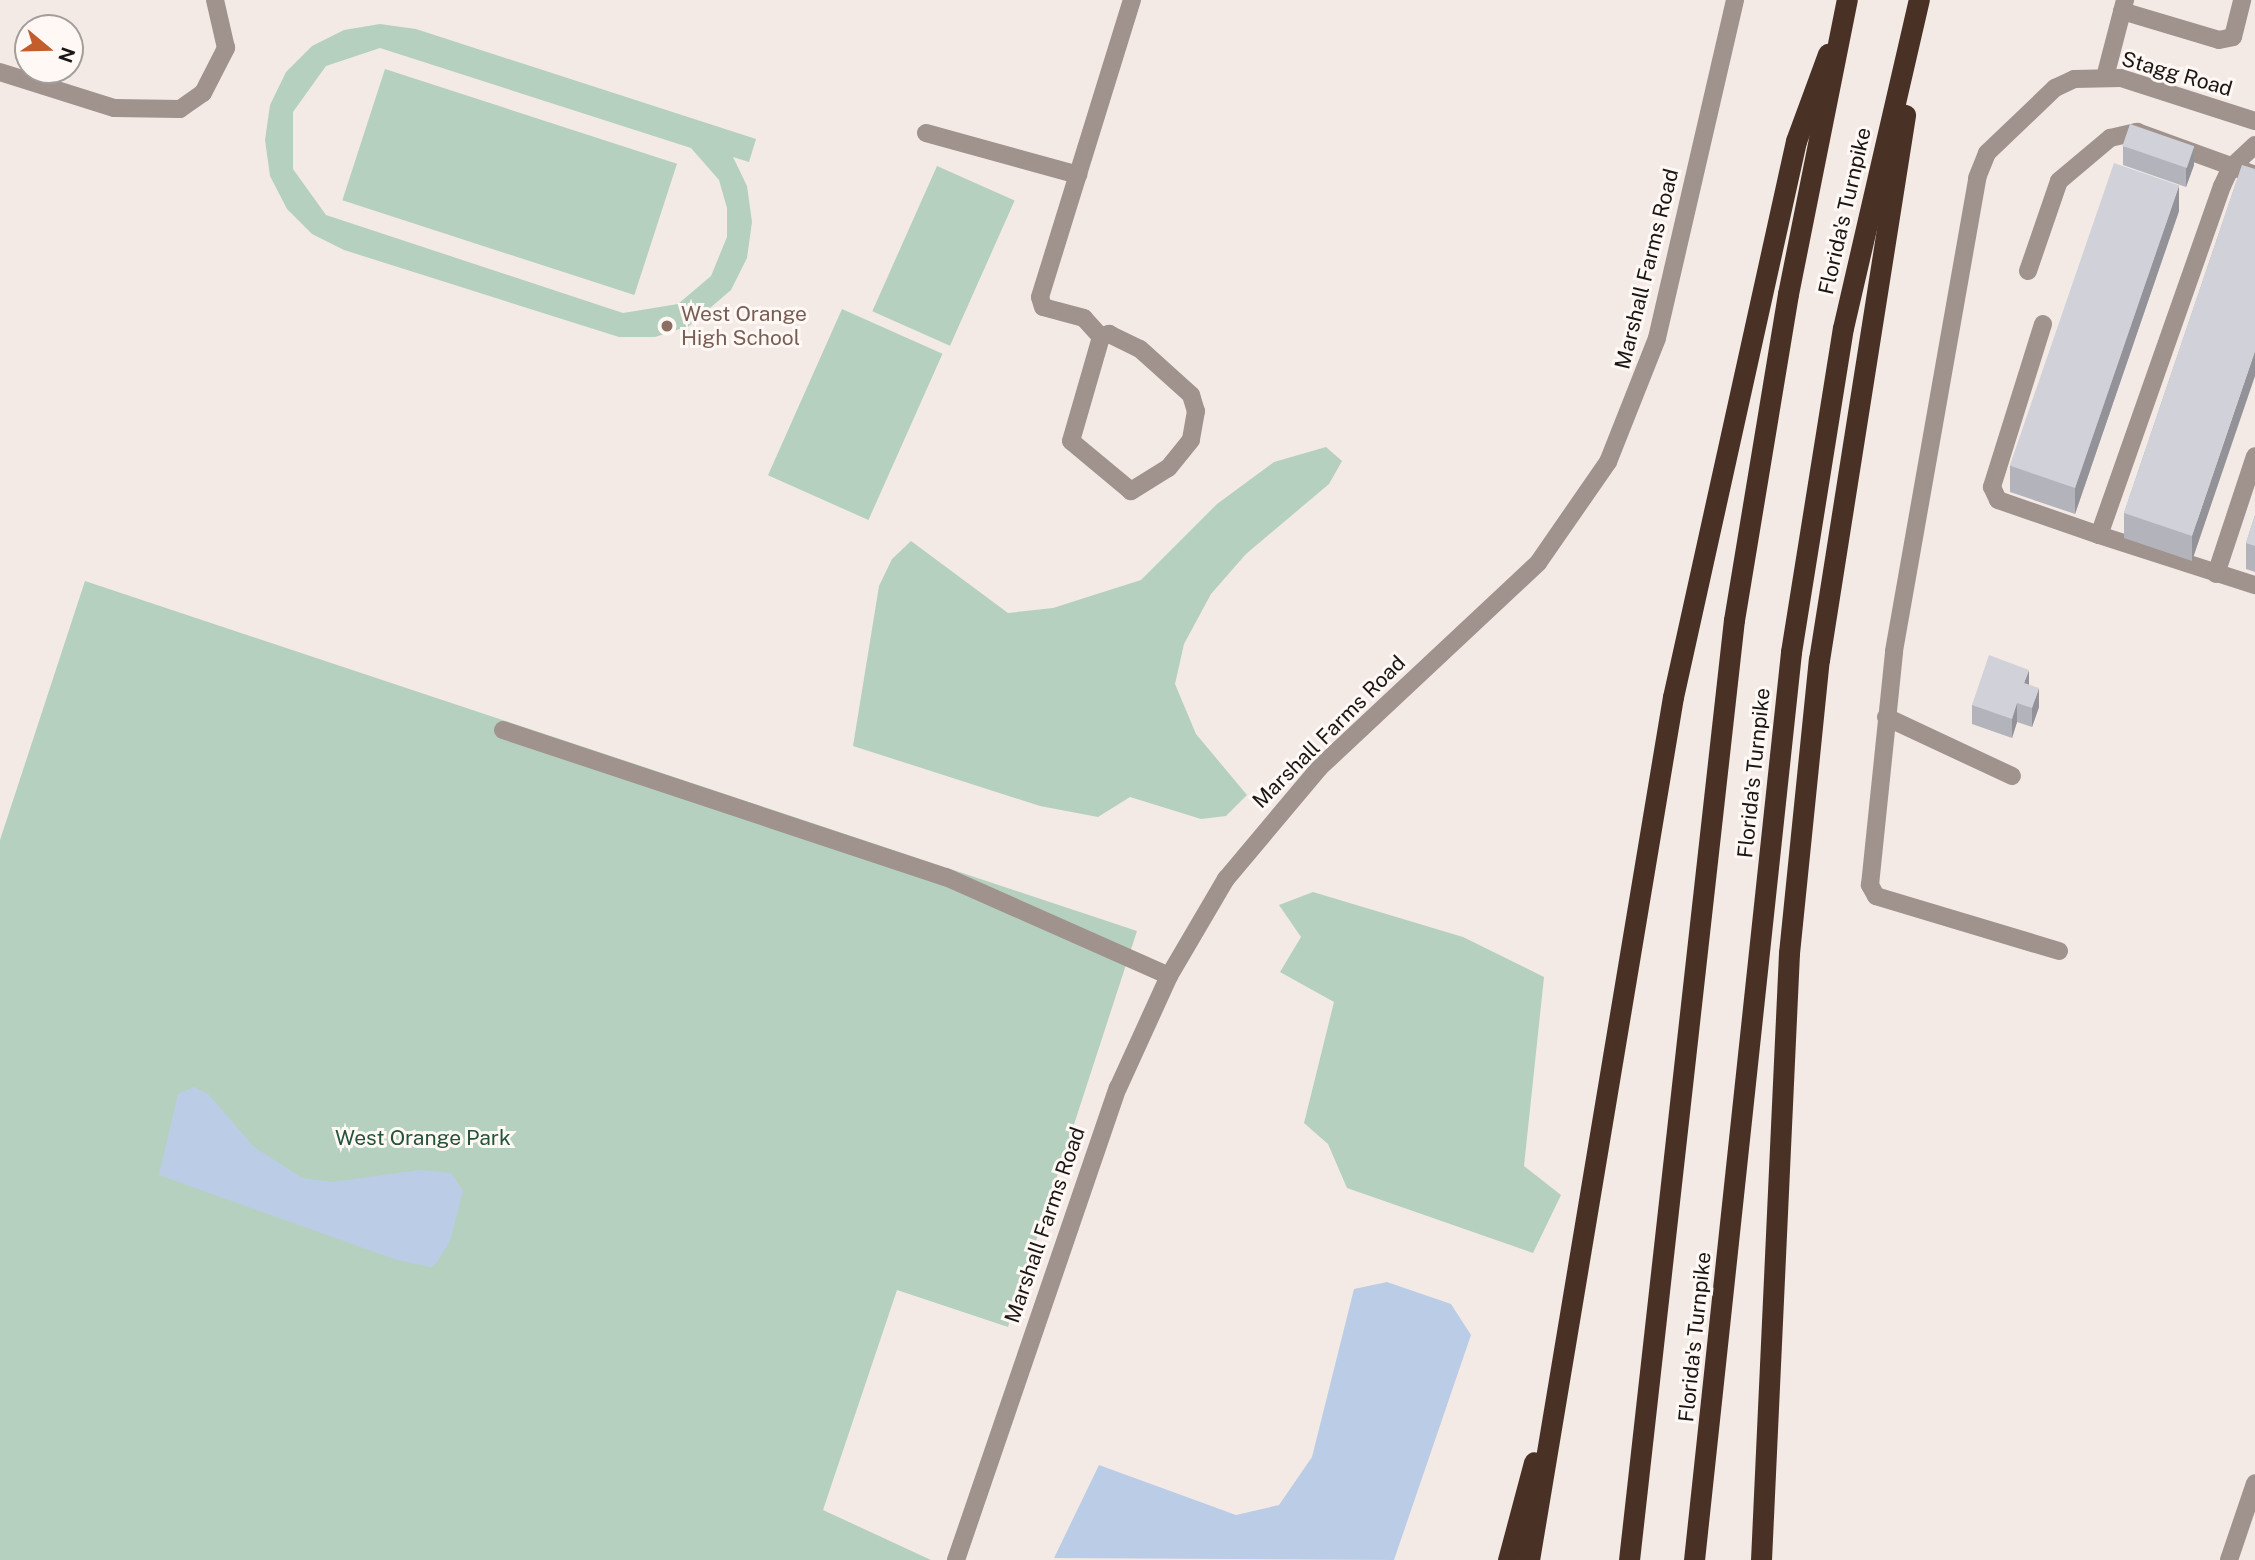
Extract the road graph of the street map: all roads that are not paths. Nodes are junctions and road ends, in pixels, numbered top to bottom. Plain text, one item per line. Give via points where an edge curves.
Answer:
1 (215, 0) edge
2 (1132, 0) edge
3 (1735, 0) edge
4 (1919, 0) edge
5 (2242, 0) edge
6 (2124, 6) edge
7 (1844, 10) edge
8 (0, 72) edge
9 (2105, 77) junction
10 (2255, 121) edge
11 (926, 133) dead end
12 (2255, 145) edge
13 (2231, 167) junction
14 (1078, 175) junction
15 (2255, 175) edge
16 (2028, 271) dead end
17 (2043, 324) dead end
18 (1101, 337) junction
19 (2255, 456) edge
20 (2099, 535) junction
21 (2216, 574) junction
22 (2255, 586) edge
23 (1886, 716) junction
24 (503, 730) dead end
25 (2012, 776) dead end
26 (2059, 951) dead end
27 (1169, 976) junction
28 (1586, 1224) junction
29 (2255, 1483) edge
30 (956, 1560) edge
31 (1508, 1560) edge
32 (1529, 1560) edge
33 (1629, 1560) edge
34 (1694, 1560) edge
35 (1761, 1560) edge
36 (2229, 1560) edge

1 - 8 street via 226,48 203,93 180,109 114,108
2 - 14 street
3 - 27 street, Marshall Farms Road via 1657,338 1608,463 1538,563 1319,768 1264,829
4 - 34 highway, Florida's Turnpike via 1843,327 1791,652
4 - 35 highway via 1895,196 1817,673 1789,953
5 - 6 street via 2233,37 2219,40
6 - 9 street
7 - 28 highway via 1796,141 1673,697 1625,959
7 - 33 highway, Florida's Turnpike via 1734,620
9 - 10 street, Stagg Road
9 - 23 street, Stagg Road via 2055,88 1987,153 1977,178 1930,433
11 - 14 street
12 - 13 street
13 - 15 street
13 - 16 street via 2137,132 2110,138 2059,181
13 - 20 street
14 - 18 street via 1040,297 1043,307 1084,318
17 - 20 street via 1992,487 1998,500
18 - 18 street via 1071,441 1131,491 1168,468 1191,440 1196,411 1191,395 1140,349 1109,334
19 - 21 street
20 - 21 street
21 - 22 street
23 - 25 street
23 - 26 street via 1871,852 1876,896
24 - 27 street via 946,877
27 - 30 street, Marshall Farms Road via 1118,1088
28 - 31 highway
28 - 32 highway
29 - 36 street

